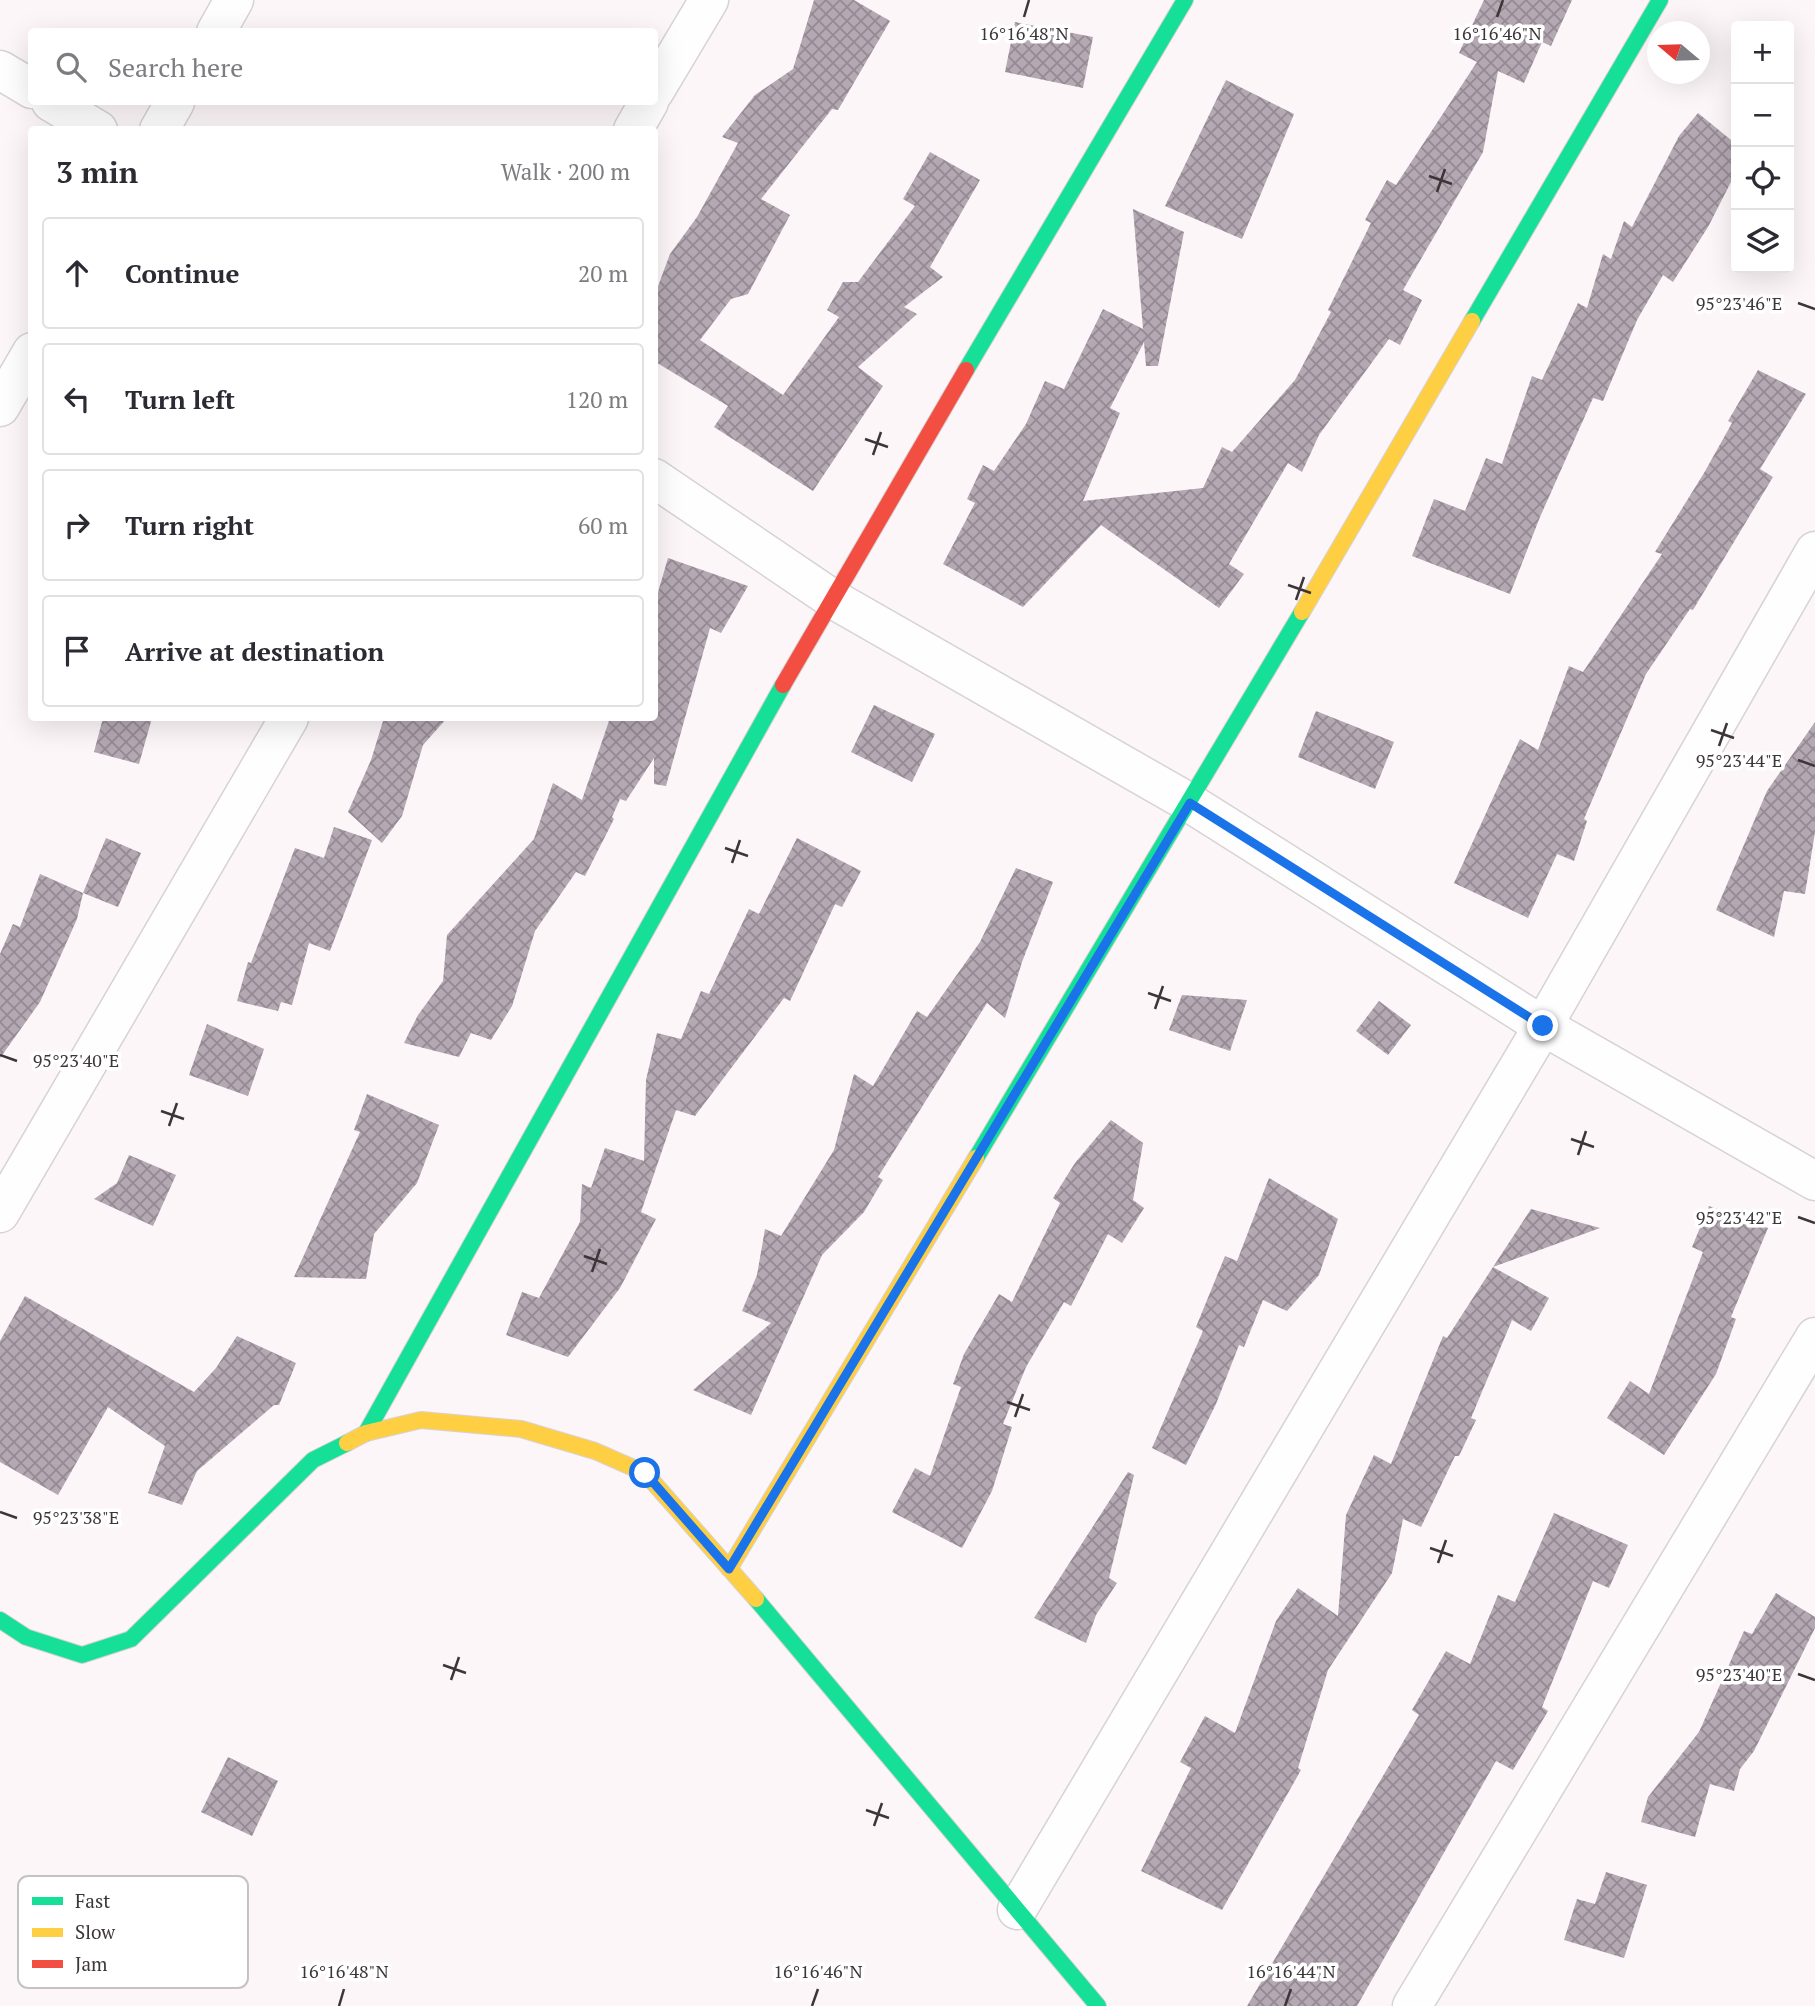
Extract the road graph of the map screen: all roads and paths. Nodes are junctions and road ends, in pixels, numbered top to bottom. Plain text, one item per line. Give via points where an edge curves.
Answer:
1 (234, 0) edge
2 (709, 0) edge
3 (1185, 0) edge
4 (1660, 0) edge
5 (218, 28) edge
6 (0, 70) edge
7 (658, 85) edge
8 (28, 87) edge
9 (56, 105) edge
10 (174, 105) edge
11 (647, 105) edge
12 (90, 126) edge
13 (161, 126) edge
14 (635, 126) edge
15 (28, 359) edge
16 (0, 407) edge
17 (658, 481) edge
18 (1815, 551) edge
19 (831, 598) junction
20 (287, 721) edge
21 (1190, 803) junction
22 (1543, 1026) junction
23 (1815, 1181) edge
24 (0, 1213) edge
25 (1815, 1337) edge
26 (366, 1433) junction
27 (729, 1569) junction
28 (0, 1620) edge
29 (1017, 1910) junction
30 (1098, 2006) edge
31 (1412, 2006) edge

1 - 5 street
2 - 7 street
3 - 19 street
4 - 21 street
6 - 8 street
9 - 12 street
10 - 13 street
11 - 14 street
15 - 16 street
17 - 19 street
18 - 22 street
19 - 21 street
19 - 26 street
20 - 24 street
21 - 22 street
21 - 27 street
22 - 23 street
22 - 29 street
25 - 31 street
26 - 27 street via 421,1420 521,1429 594,1451 645,1473
26 - 28 street via 313,1460 131,1639 82,1655 26,1637
27 - 29 street
29 - 30 street

